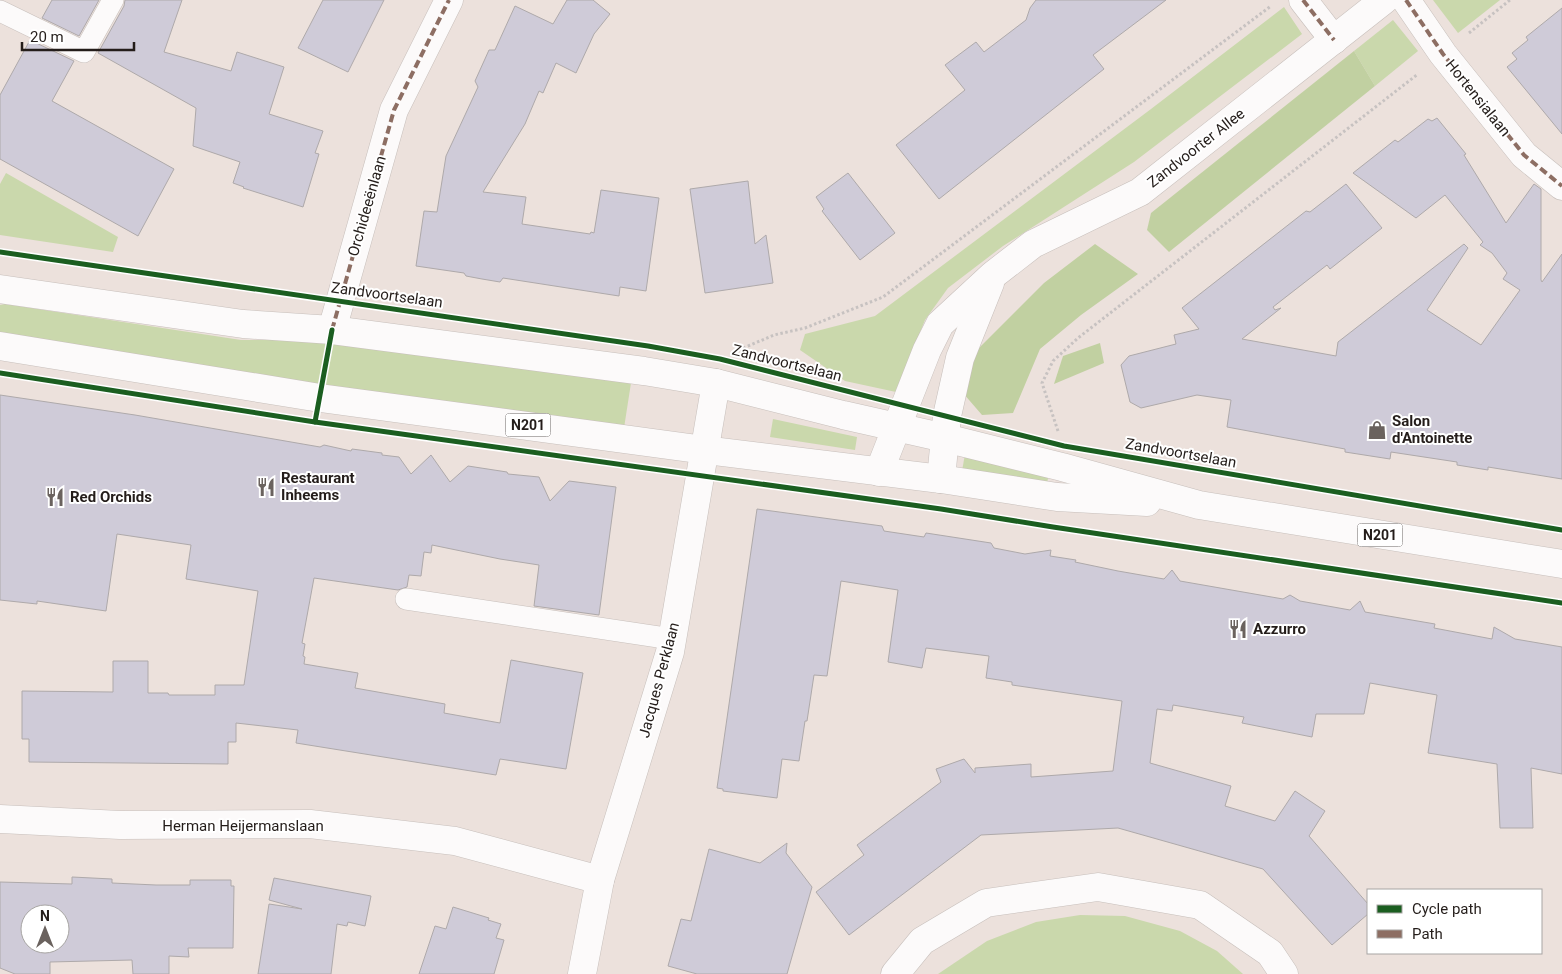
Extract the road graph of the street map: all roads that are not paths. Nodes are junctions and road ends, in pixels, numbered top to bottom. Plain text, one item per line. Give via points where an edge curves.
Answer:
1 (113, 0) edge
2 (449, 0) edge
3 (1303, 0) edge
4 (1384, 0) edge
5 (1406, 0) edge
6 (0, 11) edge
7 (1334, 40) junction
8 (1562, 186) edge
9 (993, 275) junction
10 (0, 289) edge
11 (332, 330) junction
12 (0, 346) edge
13 (718, 371) junction
14 (897, 427) junction
15 (945, 438) junction
16 (705, 450) junction
17 (879, 472) junction
18 (941, 479) junction
19 (1199, 505) junction
20 (1562, 564) edge
21 (406, 598) dead end
22 (672, 639) junction
23 (0, 819) edge
24 (600, 880) junction
25 (582, 974) edge
26 (895, 974) edge
27 (1284, 974) edge

1 - 6 lane via 84,52
2 - 11 street, Orchideeënlaan via 394,110
3 - 7 street
4 - 7 street, Zandvoorter Allee
5 - 8 street, Hortensialaan via 1443,54 1524,155
7 - 9 street, Zandvoorter Allee via 1140,192 1033,244
9 - 14 street, Zandvoorter Allee via 940,324
9 - 15 street via 960,358
10 - 11 street, N201 via 243,324
11 - 13 street, N201 via 644,371
12 - 16 street, N201 via 320,398
13 - 14 street, N201
13 - 16 street, Jacques Perklaan
14 - 15 street, N201
14 - 17 street, Zandvoorter Allee
15 - 18 street
15 - 19 street, N201
16 - 17 street, N201
16 - 22 street, Jacques Perklaan
17 - 18 street, N201
18 - 19 street, N201 via 1057,498
19 - 20 street, N201
21 - 22 lane
22 - 24 street, Jacques Perklaan
23 - 24 street, Herman Heijermanslaan via 120,825 310,824 455,841
24 - 25 street, Jacques Perklaan
26 - 27 street via 922,941 986,903 1098,887 1200,905 1270,953

